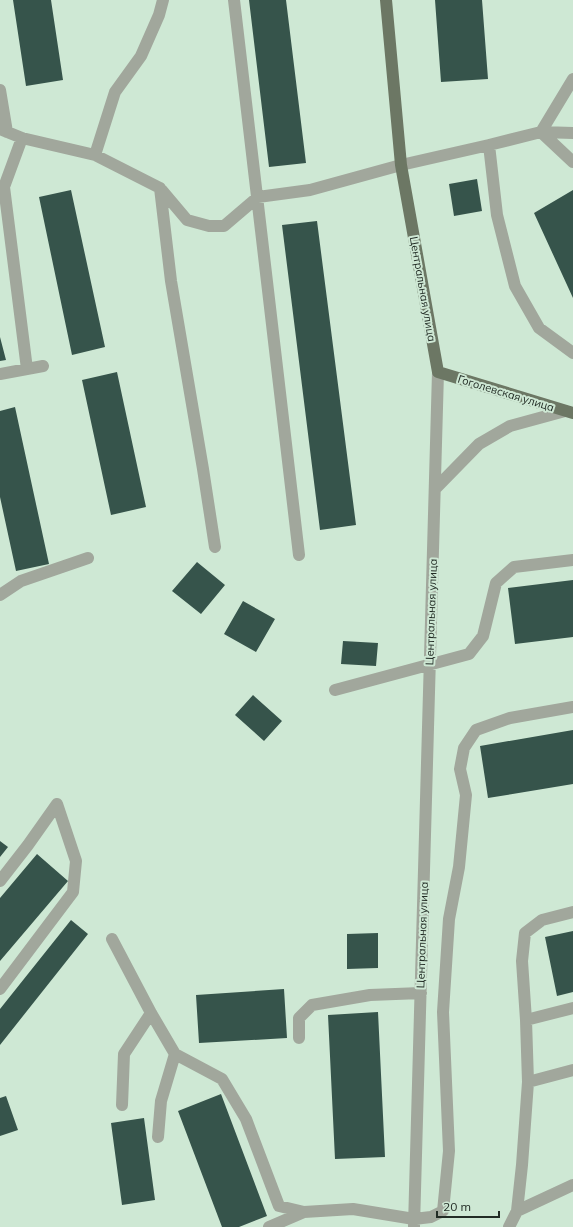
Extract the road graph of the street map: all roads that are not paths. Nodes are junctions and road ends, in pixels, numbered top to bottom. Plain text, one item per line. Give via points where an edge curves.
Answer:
1 (163, 0) edge
2 (234, 0) edge
3 (386, 0) edge
4 (573, 79) edge
5 (0, 90) edge
6 (4, 131) edge
7 (541, 132) junction
8 (573, 133) edge
9 (22, 138) junction
10 (489, 145) junction
11 (95, 155) junction
12 (573, 162) edge
13 (401, 165) junction
14 (160, 188) junction
15 (258, 197) junction
16 (573, 353) edge
17 (43, 366) dead end
18 (27, 369) junction
19 (438, 372) junction
20 (0, 374) edge
21 (569, 412) edge
22 (435, 489) junction
23 (215, 548) dead end
24 (299, 554) dead end
25 (88, 558) dead end
26 (573, 560) edge
27 (0, 594) edge
28 (430, 664) junction
29 (335, 690) dead end
30 (573, 707) edge
31 (0, 881) edge
32 (573, 912) edge
33 (112, 939) dead end
34 (0, 989) edge
35 (421, 993) junction
36 (573, 1008) edge
37 (151, 1013) junction
38 (526, 1020) junction
39 (299, 1038) dead end
40 (175, 1054) junction
41 (573, 1070) edge
42 (528, 1082) junction
43 (122, 1105) dead end
44 (158, 1137) dead end
45 (573, 1185) edge
46 (517, 1211) junction
47 (304, 1212) junction
48 (414, 1223) edge
49 (269, 1227) edge
50 (425, 1227) edge
51 (509, 1227) edge

1 - 11 street via 141,56 115,92
2 - 15 street
3 - 13 main road, Центральная улица
4 - 7 street
5 - 6 street
6 - 9 street
7 - 8 street
7 - 10 street
7 - 12 street
9 - 11 street
9 - 18 street via 4,187
10 - 13 street
10 - 16 street via 498,215 515,286 539,328
11 - 14 street
13 - 15 street via 310,190
13 - 19 main road, Центральная улица
14 - 15 street via 187,220 209,226 224,226
14 - 23 street via 171,281
15 - 24 street
17 - 18 street
18 - 20 street
19 - 21 main road, Гоголевская улица
19 - 22 street, Центральная улица
21 - 22 street via 510,426 479,444
22 - 28 street, Центральная улица
25 - 27 street via 21,581
26 - 28 street via 514,567 496,583 484,636 469,654
28 - 29 street
28 - 35 street, Центральная улица
30 - 48 street via 510,718 476,730 464,748 460,769 466,795 459,867 449,919 443,1012 449,1151 443,1211
31 - 34 street via 57,804 76,861 73,892
32 - 38 street via 542,920 525,933 522,961
33 - 37 street
35 - 39 street via 370,995 312,1005 299,1018
35 - 48 street, Центральная улица
36 - 38 street
37 - 40 street
37 - 43 street via 124,1054
38 - 42 street
40 - 44 street via 160,1101
40 - 47 street via 222,1079 246,1119 279,1206
41 - 42 street
42 - 46 street
45 - 46 street
46 - 51 street
47 - 48 street via 353,1209
47 - 49 street
48 - 50 street

